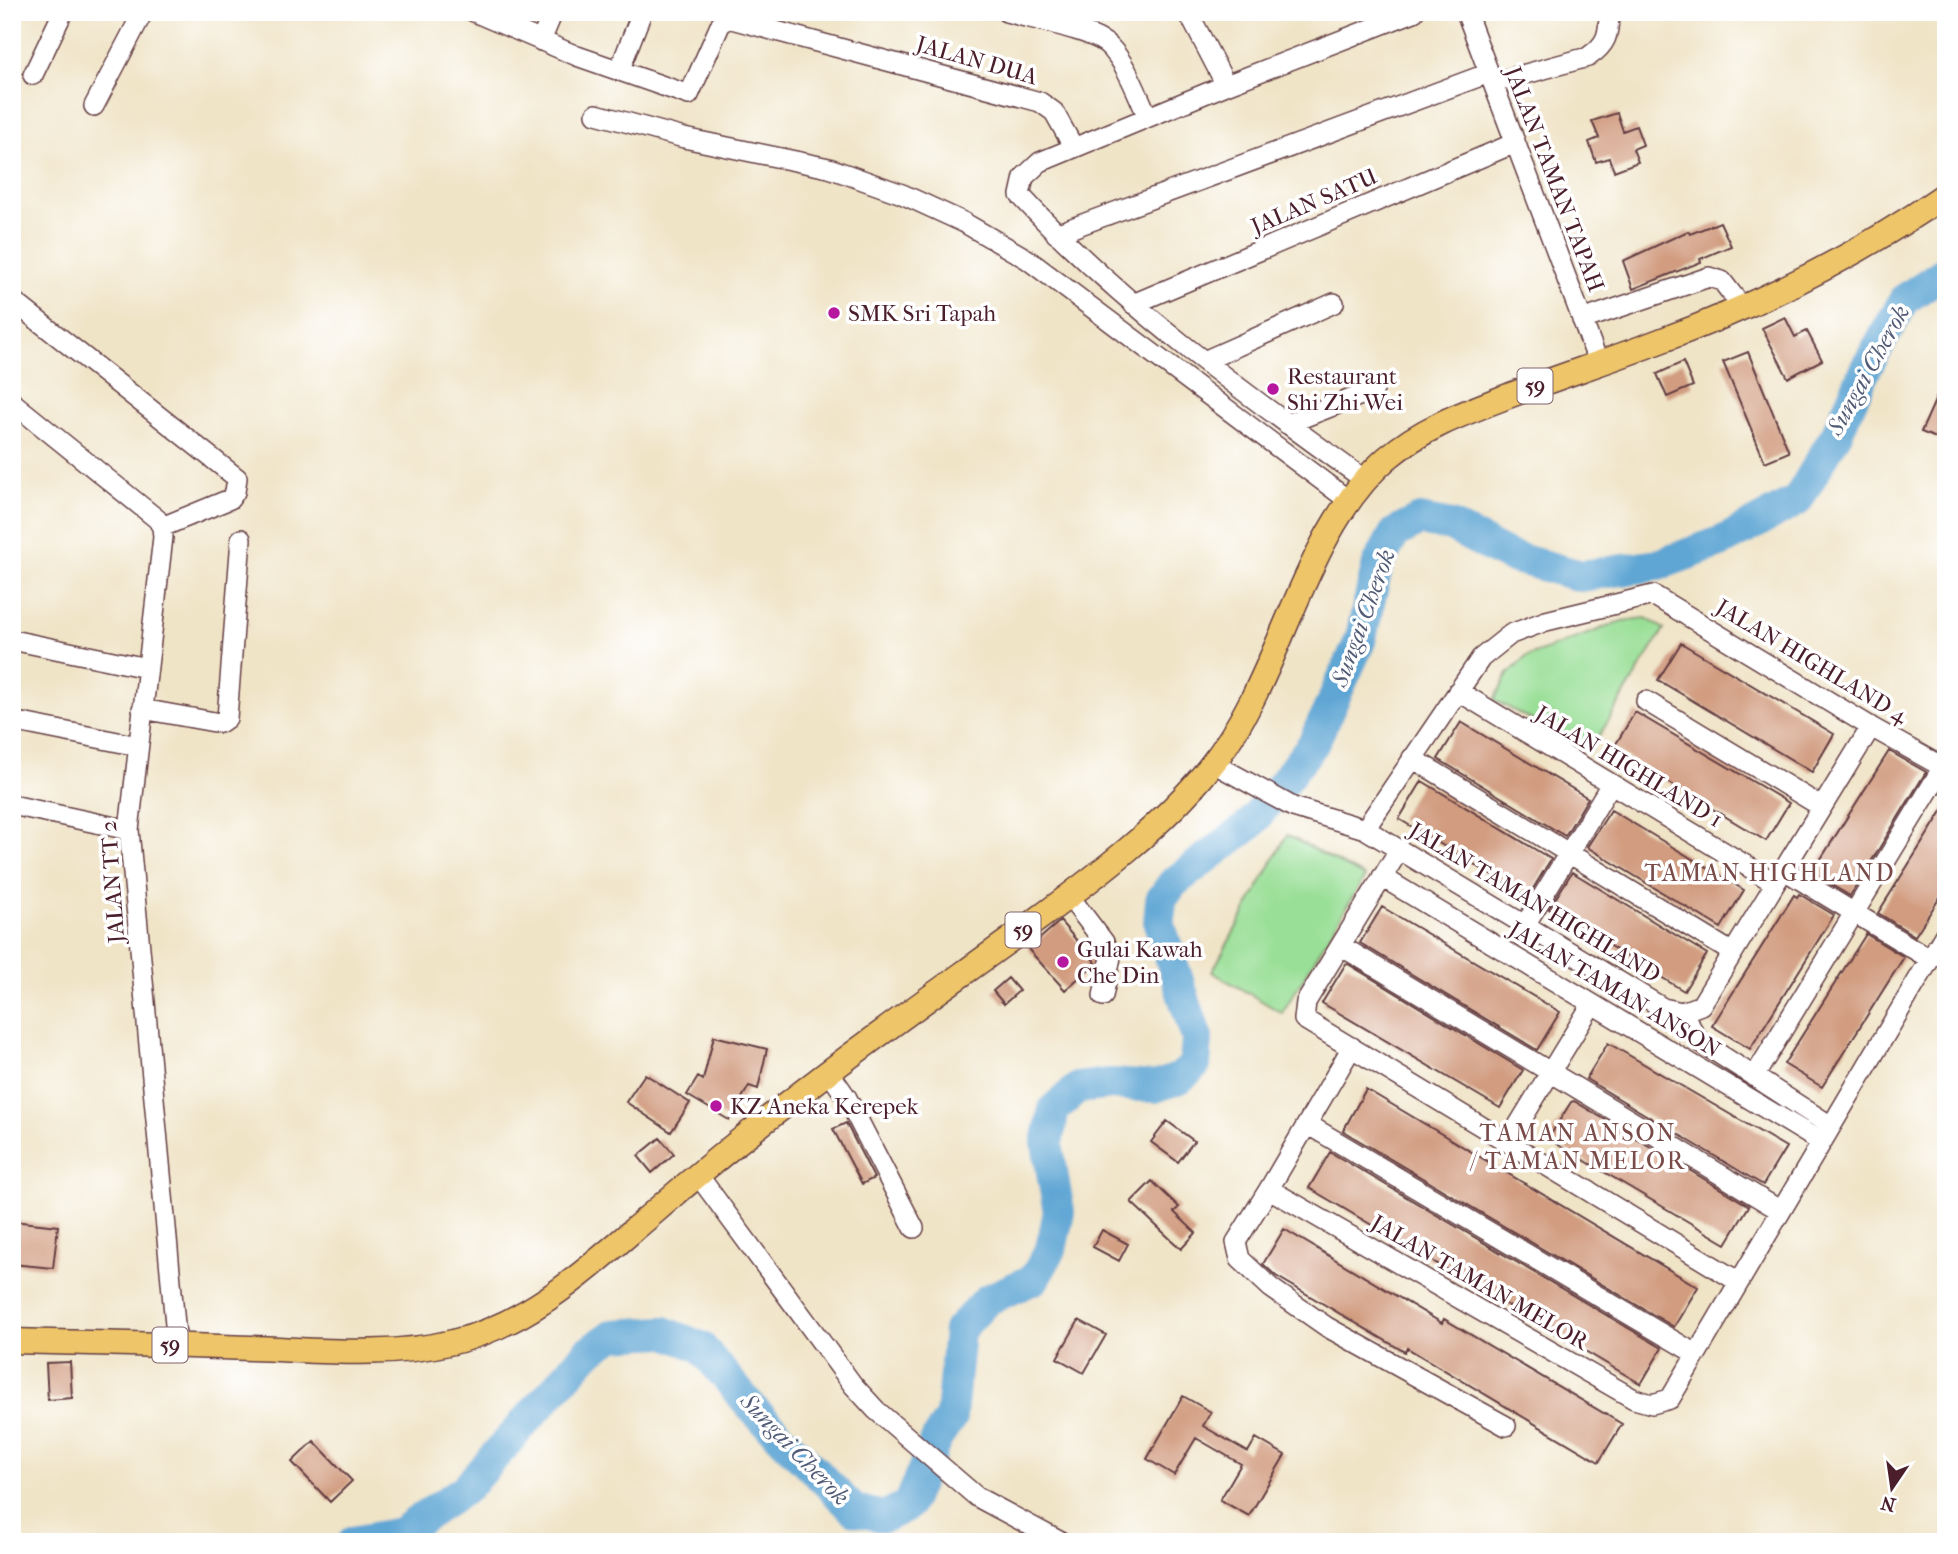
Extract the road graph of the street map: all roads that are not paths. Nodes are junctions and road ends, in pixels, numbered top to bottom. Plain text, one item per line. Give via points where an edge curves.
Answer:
1 (63, 12) edge
2 (143, 12) edge
3 (474, 12) edge
4 (553, 12) edge
5 (642, 12) edge
6 (1006, 12) edge
7 (1188, 12) edge
8 (1414, 12) edge
9 (1466, 12) edge
10 (1609, 12) edge
11 (725, 15) edge
12 (541, 41) junction
13 (619, 71) junction
14 (33, 75) dead end
15 (1491, 78) junction
16 (1226, 85) junction
17 (93, 106) dead end
18 (596, 114) dead end
19 (1148, 117) junction
20 (1515, 144) junction
21 (1074, 148) junction
22 (1946, 194) edge
23 (1056, 234) junction
24 (12, 300) edge
25 (1334, 303) dead end
26 (1133, 304) junction
27 (1742, 307) junction
28 (1582, 320) junction
29 (1204, 360) junction
30 (1598, 364) junction
31 (1374, 390) dead end
32 (12, 402) edge
33 (1287, 424) junction
34 (1365, 481) junction
35 (1348, 500) junction
36 (162, 527) junction
37 (241, 539) dead end
38 (12, 640) edge
39 (147, 668) junction
40 (1458, 691) junction
41 (1646, 701) dead end
42 (142, 709) junction
43 (12, 721) edge
44 (1871, 727) junction
45 (138, 746) junction
46 (1412, 758) junction
47 (1213, 763) junction
48 (1945, 768) edge
49 (1611, 784) junction
50 (12, 805) edge
51 (1822, 807) junction
52 (1365, 829) junction
53 (130, 830) junction
54 (1399, 850) junction
55 (1569, 853) junction
56 (1382, 877) junction
57 (1779, 877) junction
58 (1069, 896) junction
59 (1854, 913) junction
60 (1525, 925) junction
61 (1946, 932) edge
62 (1340, 946) junction
63 (1733, 953) junction
64 (1930, 959) junction
65 (1103, 996) dead end
66 (1592, 1004) junction
67 (1682, 1012) junction
68 (1352, 1048) junction
69 (829, 1072) junction
70 (1550, 1073) junction
71 (1754, 1077) junction
72 (1307, 1124) junction
73 (1826, 1134) junction
74 (1508, 1142) junction
75 (698, 1175) junction
76 (1269, 1189) junction
77 (1781, 1211) junction
78 (914, 1228) dead end
79 (1739, 1282) junction
80 (12, 1341) edge
81 (177, 1346) junction
82 (1696, 1354) junction
83 (1506, 1426) dead end
84 (1061, 1542) edge

1 - 14 street
2 - 17 street
3 - 12 street
4 - 12 street
5 - 13 street
6 - 19 street via 1108,44
7 - 16 street
8 - 16 street
9 - 15 street, JALAN TAMAN TAPAH
10 - 15 street via 1606,39 1588,57
11 - 13 street via 689,95
11 - 21 street, JALAN DUA via 1040,102 1054,112
12 - 13 street
15 - 20 street, JALAN TAMAN TAPAH
15 - 23 street
16 - 19 street
18 - 35 street via 684,138 829,168 963,222 1027,259
19 - 21 street
20 - 26 street, JALAN SATU
20 - 28 street, JALAN TAMAN TAPAH
21 - 23 street via 1040,162 1024,177 1020,195
22 - 27 main road, 59 via 1892,230
23 - 26 street
24 - 36 street via 237,478 230,499
25 - 29 street
26 - 29 street
27 - 28 street via 1722,281 1709,277
27 - 30 main road, 59
28 - 30 street, JALAN TAMAN TAPAH
29 - 33 street
30 - 34 main road, 59 via 1438,423 1390,456
31 - 33 street
32 - 36 street
33 - 34 street
34 - 35 main road, 59
35 - 47 main road, 59 via 1237,730
36 - 39 street, JALAN TT 2
37 - 42 street via 227,718 220,723
38 - 39 street
39 - 42 street, JALAN TT 2
40 - 44 street, JALAN HIGHLAND 4 via 1481,658 1511,634 1653,595
40 - 46 street
40 - 49 street, JALAN HIGHLAND 1
41 - 51 street
42 - 45 street, JALAN TT 2
43 - 45 street
44 - 48 street, JALAN HIGHLAND 4
44 - 51 street
45 - 53 street, JALAN TT 2
46 - 52 street
46 - 55 street
47 - 52 street, JALAN TAMAN HIGHLAND via 1293,807
47 - 58 main road, 59 via 1172,811
48 - 59 street
49 - 55 street
49 - 57 street, JALAN HIGHLAND 1
50 - 53 street
51 - 57 street
52 - 54 street, JALAN TAMAN HIGHLAND
53 - 81 street, JALAN TT 2
54 - 56 street
54 - 60 street, JALAN TAMAN HIGHLAND
55 - 60 street
55 - 63 street
56 - 62 street
56 - 66 street, JALAN TAMAN ANSON
57 - 59 street, JALAN HIGHLAND 1
57 - 63 street
58 - 65 street via 1111,957
58 - 69 main road, 59
59 - 64 street, JALAN HIGHLAND 1
59 - 71 street
60 - 67 street, JALAN TAMAN HIGHLAND via 1664,1008
61 - 64 street
62 - 68 street via 1306,1002 1304,1019
62 - 70 street
63 - 67 street via 1701,1005
64 - 73 street
66 - 70 street
66 - 73 street, JALAN TAMAN ANSON
67 - 71 street via 1699,1041
68 - 72 street
68 - 74 street
69 - 75 main road, 59
69 - 78 street
70 - 74 street
70 - 77 street
71 - 73 street
72 - 76 street
72 - 82 street
73 - 77 street
74 - 79 street
75 - 81 main road, 59 via 563,1290 498,1327 456,1341 356,1352
75 - 84 street via 876,1410 977,1497
76 - 82 street, JALAN TAMAN MELOR via 1634,1399 1652,1404 1670,1399
76 - 83 street via 1236,1242 1240,1259 1270,1288 1327,1327
77 - 79 street
79 - 82 street
80 - 81 main road, 59

